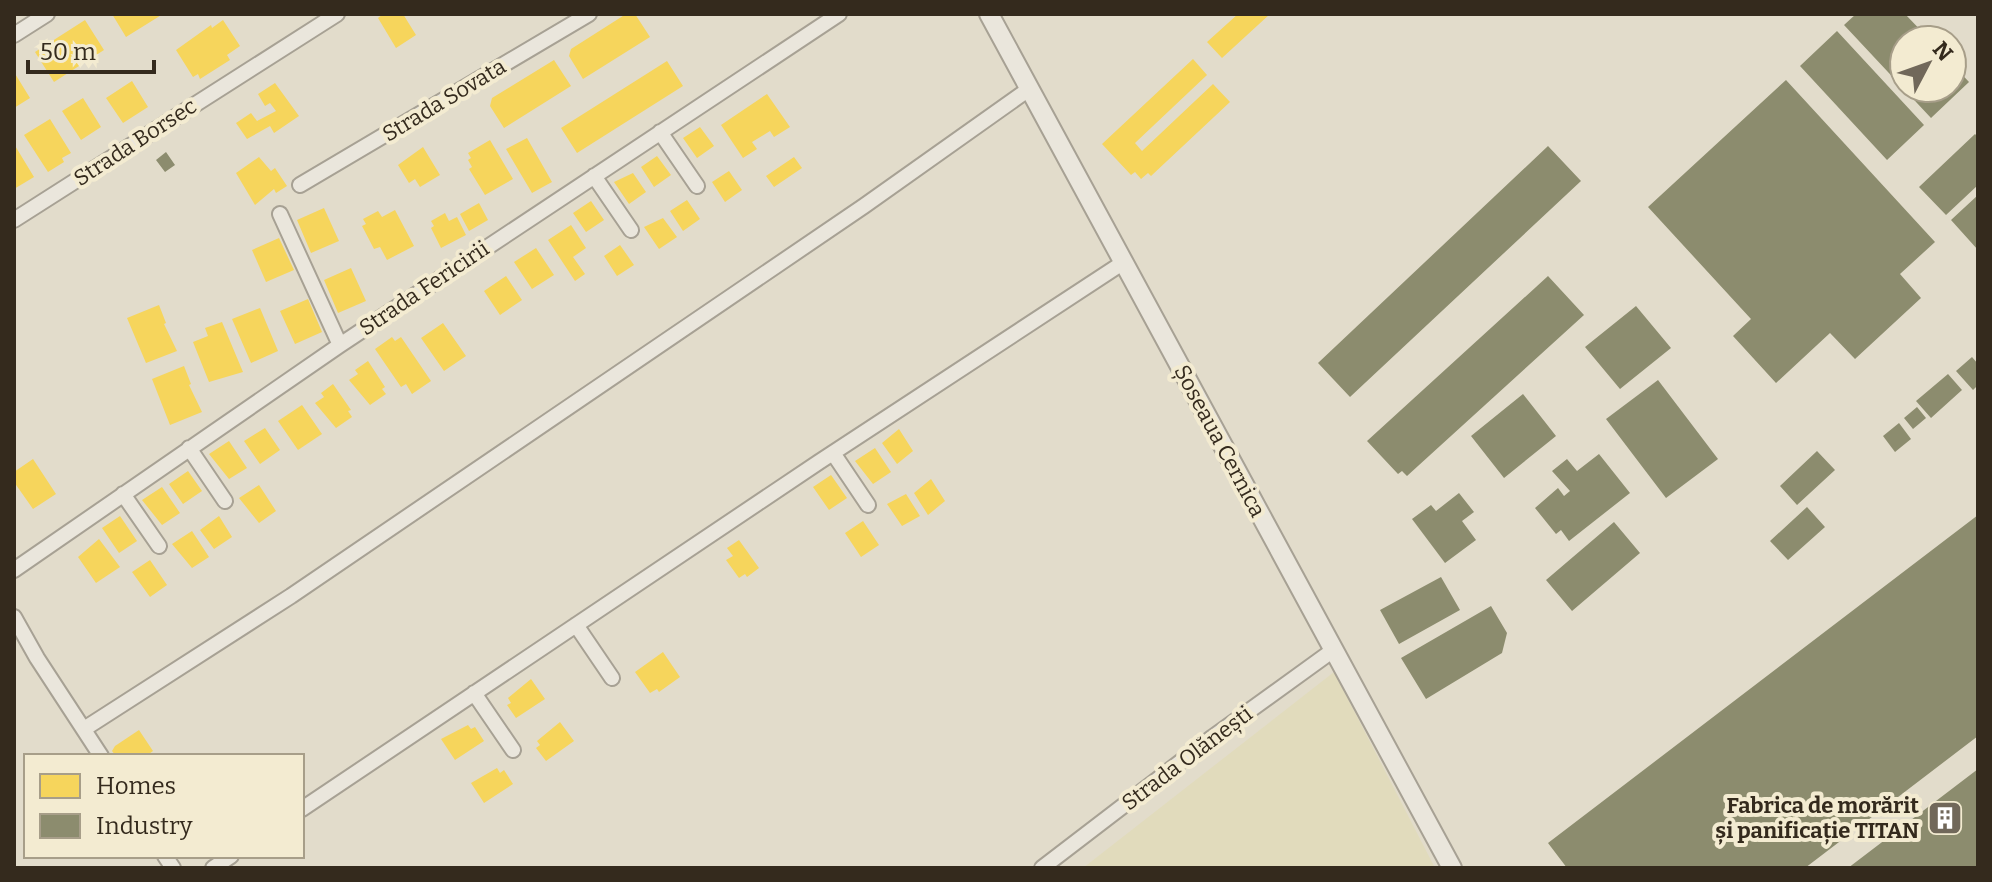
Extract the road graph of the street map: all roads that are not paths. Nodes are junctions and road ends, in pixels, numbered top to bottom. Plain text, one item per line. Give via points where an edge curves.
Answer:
1 (46, 14) edge
2 (337, 14) edge
3 (589, 14) edge
4 (839, 14) edge
5 (989, 14) edge
6 (14, 35) edge
7 (1029, 89) junction
8 (660, 132) junction
9 (594, 176) junction
10 (300, 185) dead end
11 (697, 186) dead end
12 (280, 214) dead end
13 (14, 220) edge
14 (631, 230) dead end
15 (1124, 262) junction
16 (340, 345) junction
17 (189, 448) junction
18 (833, 453) junction
19 (123, 494) junction
20 (225, 501) dead end
21 (868, 505) dead end
22 (159, 546) dead end
23 (14, 570) edge
24 (14, 617) edge
25 (576, 625) junction
26 (1332, 651) junction
27 (612, 678) dead end
28 (474, 693) junction
29 (84, 729) junction
30 (513, 750) dead end
31 (100, 754) edge
32 (304, 808) edge
33 (1042, 868) edge
34 (1452, 868) edge

1 - 6 street
2 - 13 street, Strada Borsec
3 - 10 street, Strada Sovata
4 - 8 street, Strada Fericirii
5 - 7 street, Șoseaua Cernica
7 - 15 street, Șoseaua Cernica
7 - 29 street via 304,588
8 - 9 street, Strada Fericirii
8 - 11 street
9 - 14 street
9 - 16 street, Strada Fericirii
12 - 16 street
15 - 18 street
15 - 26 street, Șoseaua Cernica
16 - 17 street, Strada Fericirii
17 - 19 street, Strada Fericirii
17 - 20 street
18 - 21 street
18 - 25 street
19 - 22 street
19 - 23 street, Strada Fericirii
24 - 29 street
25 - 27 street
25 - 28 street
26 - 33 street, Strada Olănești
26 - 34 street, Șoseaua Cernica
28 - 30 street
28 - 32 street
29 - 31 street

